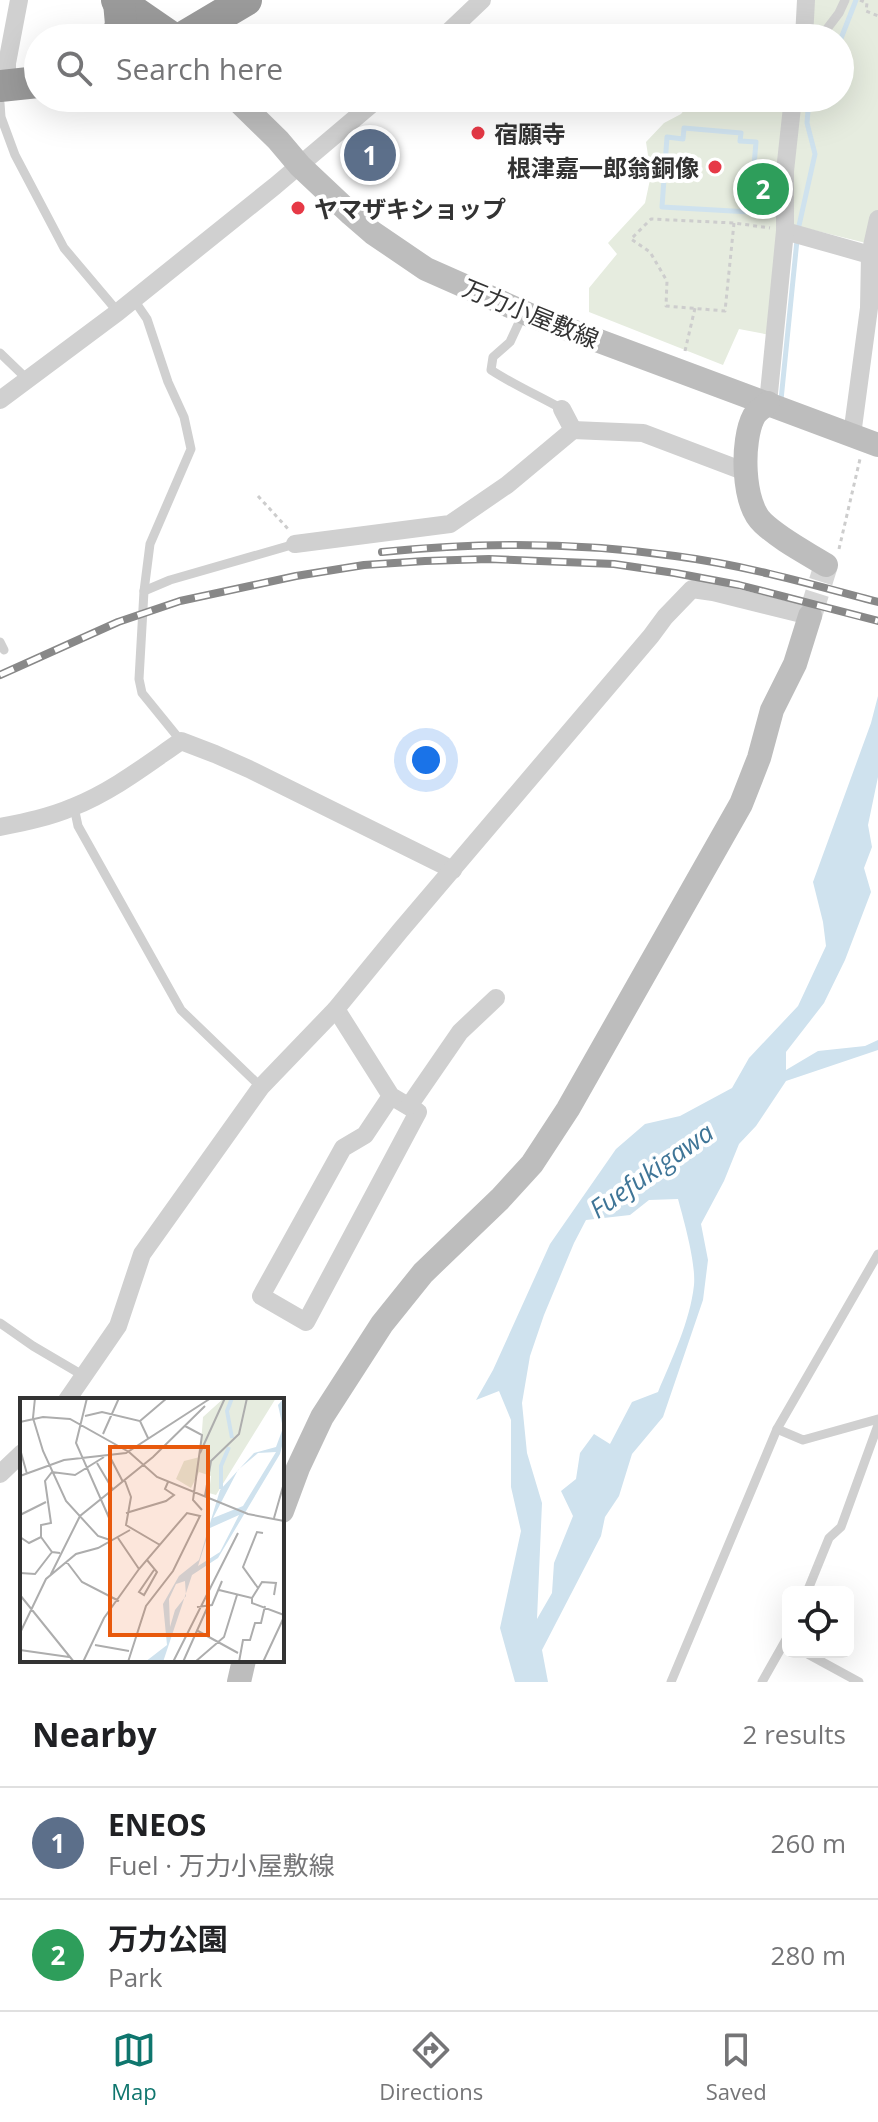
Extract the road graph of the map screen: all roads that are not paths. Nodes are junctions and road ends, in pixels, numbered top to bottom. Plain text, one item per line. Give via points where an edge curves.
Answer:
1 (19, 0) edge
2 (482, 0) edge
3 (806, 0) edge
4 (845, 0) edge
5 (118, 1) edge
6 (243, 2) edge
7 (121, 24) edge
8 (152, 24) edge
9 (206, 24) edge
10 (226, 24) edge
11 (457, 24) edge
12 (805, 24) edge
13 (831, 24) edge
14 (11, 89) edge
15 (249, 112) edge
16 (363, 112) edge
17 (791, 112) edge
18 (300, 166) junction
19 (878, 219) edge
20 (794, 233) junction
21 (870, 255) junction
22 (134, 299) junction
23 (118, 312) junction
24 (524, 313) junction
25 (0, 353) edge
26 (27, 379) junction
27 (0, 400) edge
28 (768, 403) junction
29 (562, 409) joint
30 (573, 430) junction
31 (865, 440) edge
32 (746, 472) junction
33 (295, 544) joint
34 (826, 565) road end
35 (144, 591) junction
36 (810, 616) joint
37 (181, 741) junction
38 (74, 807) junction
39 (0, 827) edge
40 (453, 870) junction
41 (496, 998) dead end
42 (336, 1009) junction
43 (261, 1087) junction
44 (391, 1096) junction
45 (409, 1106) junction
46 (878, 1254) edge
47 (0, 1323) edge
48 (84, 1376) junction
49 (68, 1398) edge
50 (878, 1419) edge
51 (878, 1425) edge
52 (777, 1429) junction
53 (20, 1455) edge
54 (0, 1474) edge
55 (284, 1506) edge
56 (809, 1586) edge
57 (782, 1648) edge
58 (815, 1658) edge
59 (244, 1662) edge
60 (239, 1682) edge
61 (671, 1682) edge
62 (762, 1682) edge
63 (859, 1682) edge

1 - 14 street via 7,63
2 - 11 street
3 - 12 street
4 - 13 lane
5 - 7 highway
5 - 8 highway
6 - 9 highway
6 - 10 highway
14 - 23 lane via 1,117 15,155 64,248
15 - 18 street, 万力小屋敷線
16 - 18 street
17 - 20 street via 785,171
18 - 22 street
18 - 24 street, 万力小屋敷線 via 373,233 426,269
19 - 21 street
20 - 21 street
20 - 28 street
21 - 31 street
22 - 23 street
22 - 35 lane via 147,319 191,449 150,544
23 - 26 street
24 - 28 street, 万力小屋敷線
24 - 29 lane via 510,342 493,357 491,370
25 - 26 lane
26 - 27 street
28 - 31 street, 万力小屋敷線
28 - 32 street via 755,414
29 - 30 street
30 - 32 street via 643,433
30 - 33 street via 450,524
32 - 34 street via 754,512 764,524
33 - 35 lane
35 - 37 lane via 142,693
36 - 40 street via 692,589
36 - 55 street via 741,804 568,1109 532,1164 423,1273 382,1324 322,1417
37 - 38 street via 116,786
37 - 40 street
38 - 39 street
38 - 43 lane via 78,826 181,1010
40 - 42 street
41 - 45 street via 460,1032
42 - 43 street
42 - 44 street
43 - 48 street via 142,1254 118,1326
44 - 45 street
44 - 45 street via 365,1135 343,1148 261,1296 306,1322 418,1112
46 - 52 lane
47 - 48 lane
48 - 49 street
50 - 52 lane via 803,1440
51 - 56 lane via 841,1527 829,1538
52 - 61 lane
53 - 54 street
57 - 62 lane
58 - 63 lane
59 - 60 street

